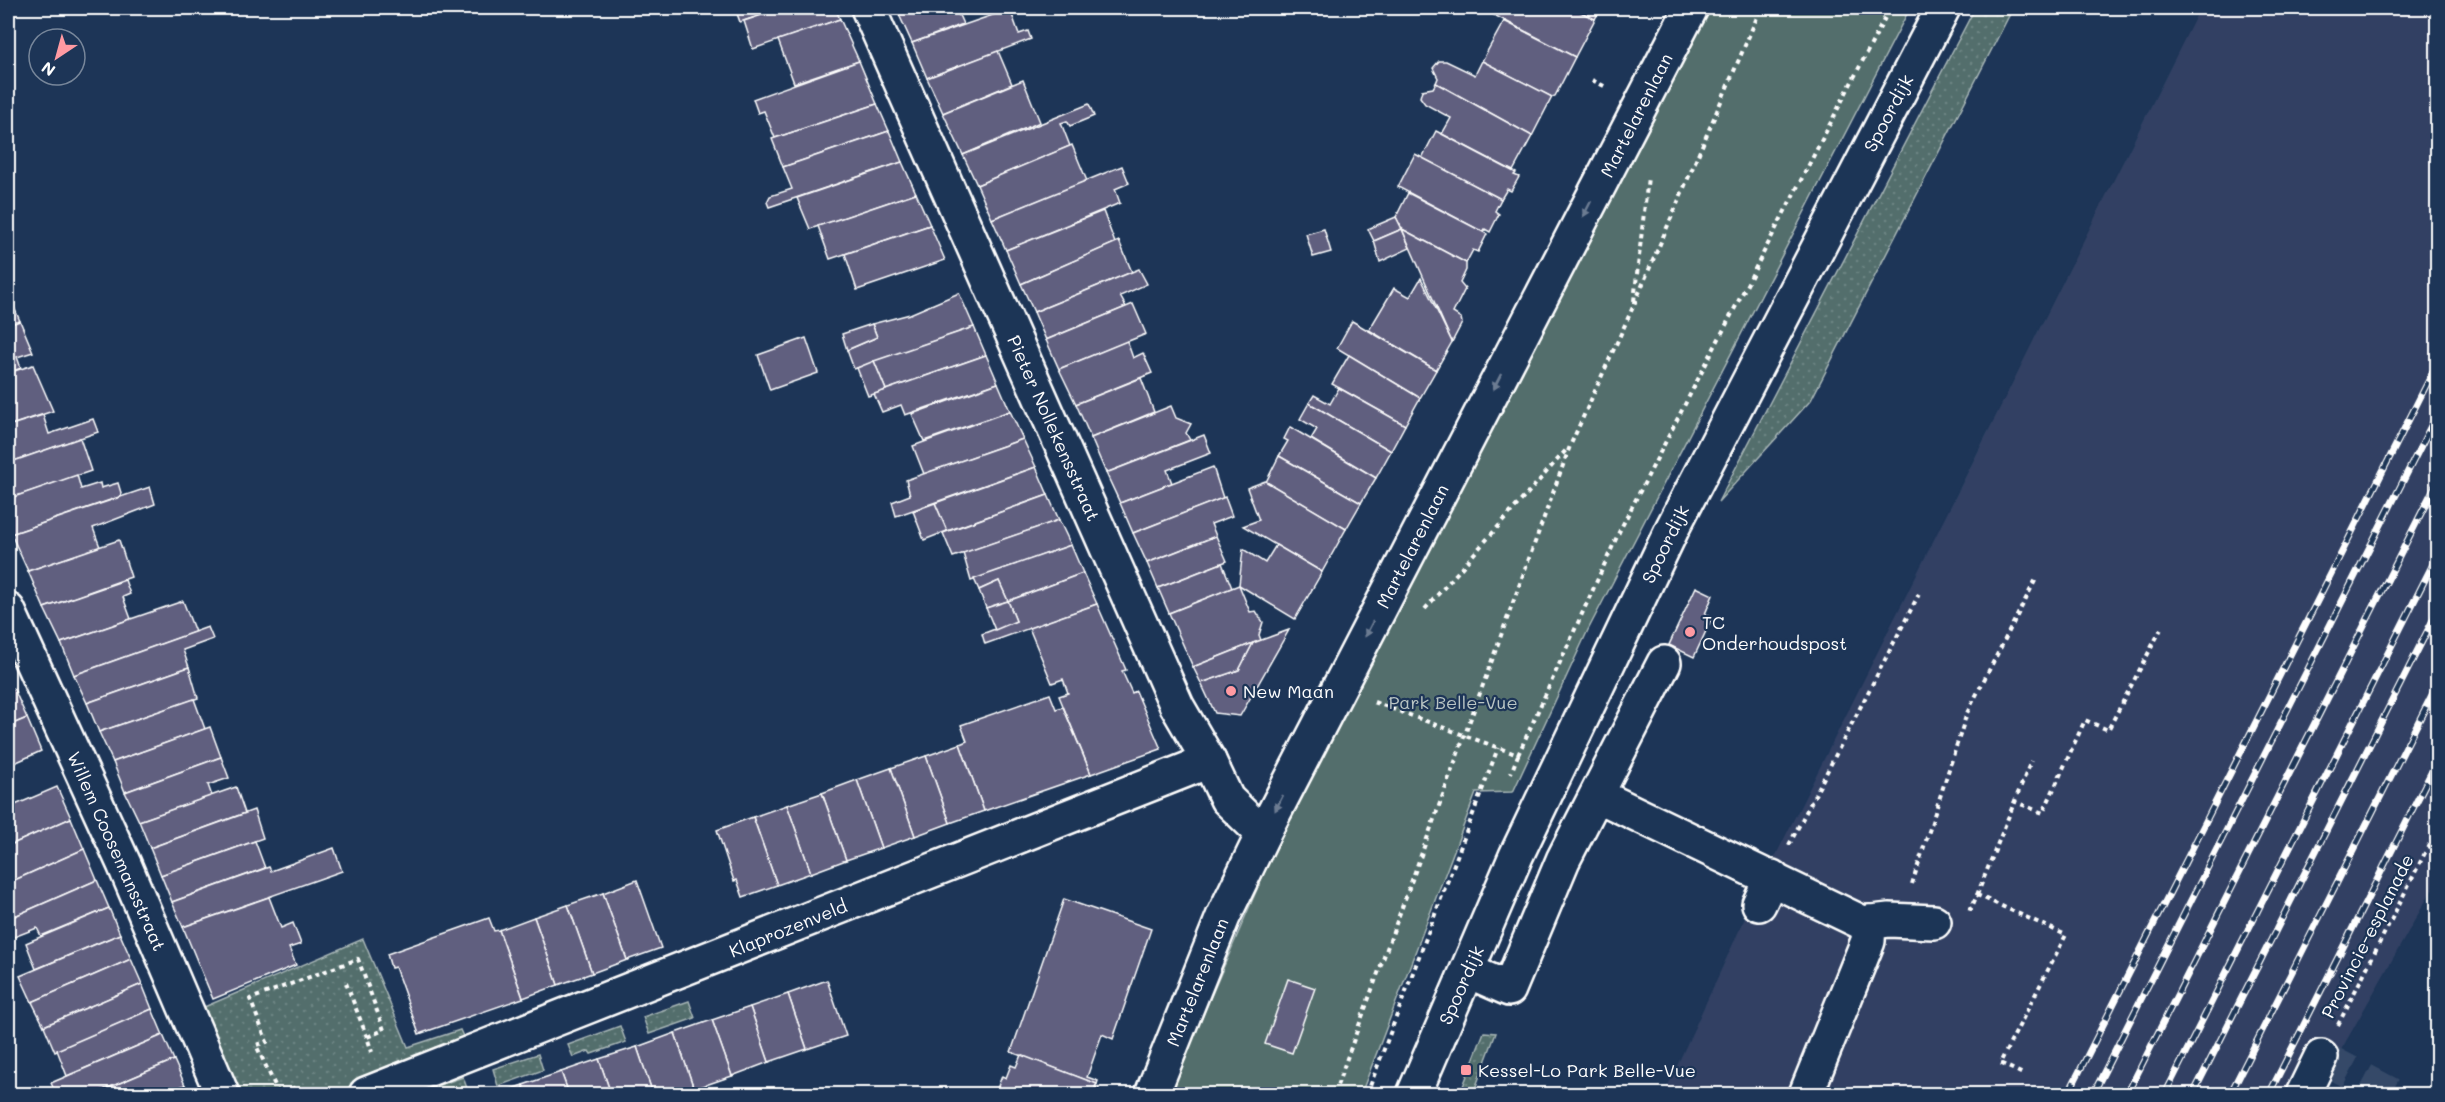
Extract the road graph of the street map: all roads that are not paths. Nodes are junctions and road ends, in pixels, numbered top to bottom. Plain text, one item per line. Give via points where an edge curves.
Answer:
1 (868, 8) edge
2 (1691, 8) edge
3 (1943, 8) edge
4 (8, 610) edge
5 (1664, 663) dead end
6 (1209, 761) junction
7 (1597, 795) junction
8 (1263, 834) junction
9 (1919, 921) road end
10 (1869, 922) junction
11 (1468, 971) junction
12 (2321, 1057) road end
13 (376, 1090) edge
14 (222, 1095) edge
15 (1152, 1095) edge
16 (1414, 1095) edge
17 (1806, 1095) edge
18 (2303, 1095) edge

1 - 6 street, Pieter Nollekensstraat via 1177,706
2 -> 8 street, Martelarenlaan
3 - 11 street, Spoordijk via 1673,527 1516,856
4 - 14 street, Willem Coosemansstraat via 124,864
5 - 7 street
6 - 8 street, Pieter Nollekensstraat via 1227,800
6 - 13 street, Klaprozenveld
7 - 10 street via 1765,891
7 - 11 street via 1563,860 1509,989
8 - 15 street, Martelarenlaan via 1223,917
9 - 10 street
10 - 17 street via 1868,941
11 - 16 street, Spoordijk
12 - 18 street

